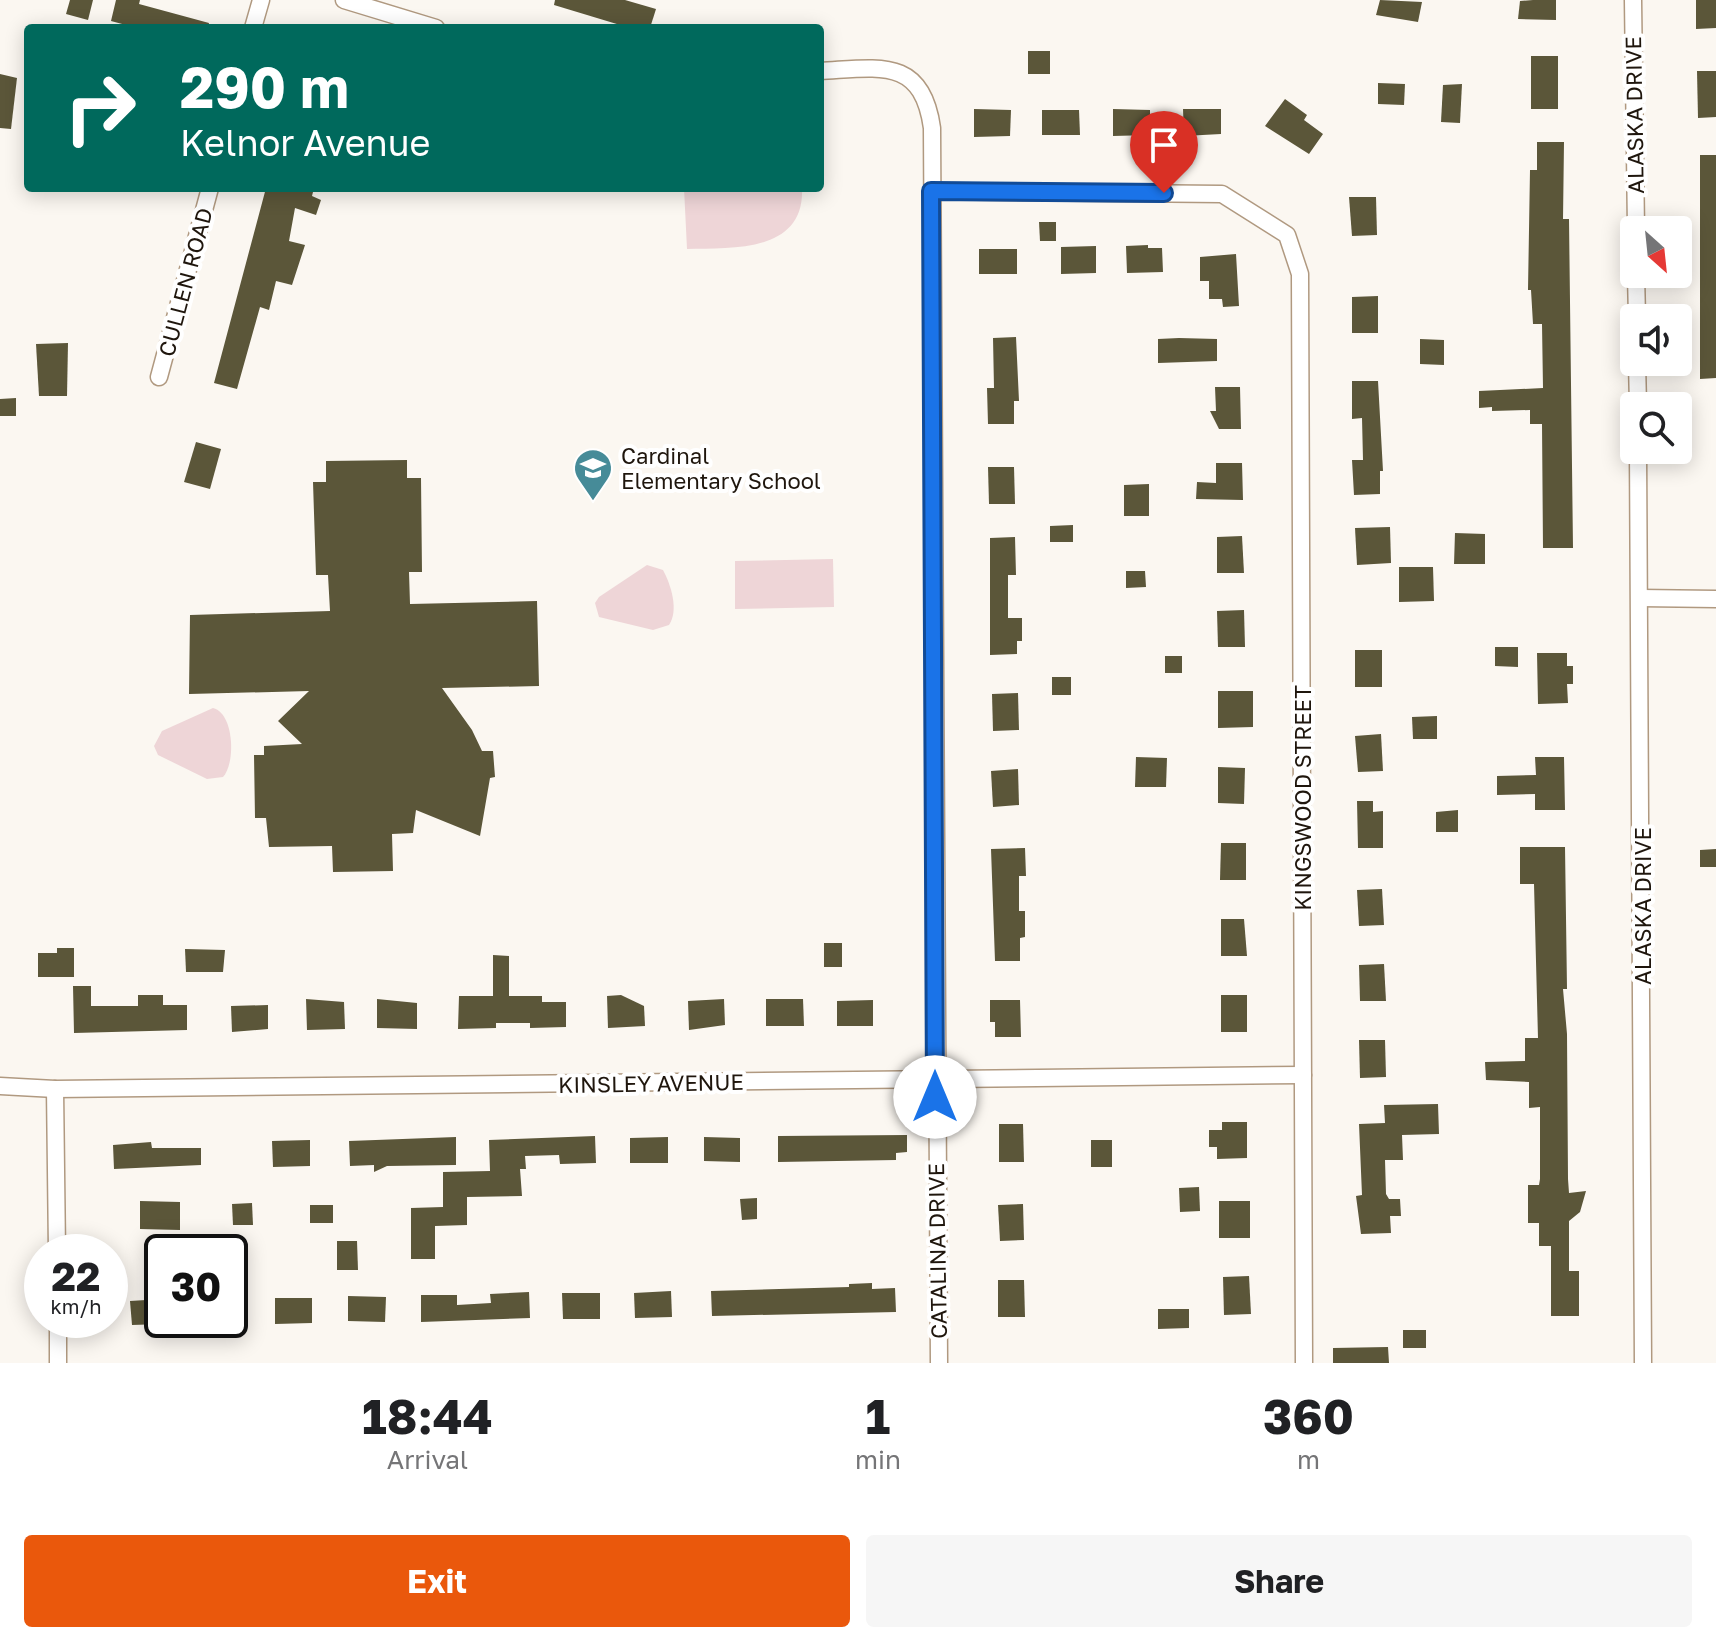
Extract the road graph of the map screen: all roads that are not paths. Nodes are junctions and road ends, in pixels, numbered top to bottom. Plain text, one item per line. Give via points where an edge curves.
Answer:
1 (261, 0) edge
2 (344, 0) edge
3 (1633, 0) edge
4 (254, 24) edge
5 (423, 24) edge
6 (824, 71) edge
7 (931, 191) junction
8 (209, 192) edge
9 (1636, 216) edge
10 (159, 377) dead end
11 (1638, 464) edge
12 (1640, 598) junction
13 (1716, 599) edge
14 (1303, 1075) junction
15 (935, 1080) junction
16 (0, 1086) edge
17 (55, 1089) junction
18 (57, 1234) edge
19 (58, 1338) edge
20 (58, 1363) edge
21 (939, 1363) edge
22 (1304, 1363) edge
23 (1643, 1363) edge

1 - 4 street
2 - 5 street
3 - 9 street, ALASKA DRIVE
6 - 7 street, CATALINA DRIVE via 889,70 918,85 932,128
7 - 14 street, KINGSWOOD STREET via 1222,194 1287,235 1300,274
7 - 15 street, CATALINA DRIVE
8 - 10 street, CULLEN ROAD
11 - 12 street, ALASKA DRIVE
12 - 13 street
12 - 23 street, ALASKA DRIVE
14 - 15 street, KINSLEY AVENUE
14 - 22 street, KINGSWOOD STREET
15 - 17 street, KINSLEY AVENUE
15 - 21 street, CATALINA DRIVE
16 - 17 street, KINSLEY AVENUE
17 - 18 street
19 - 20 street

